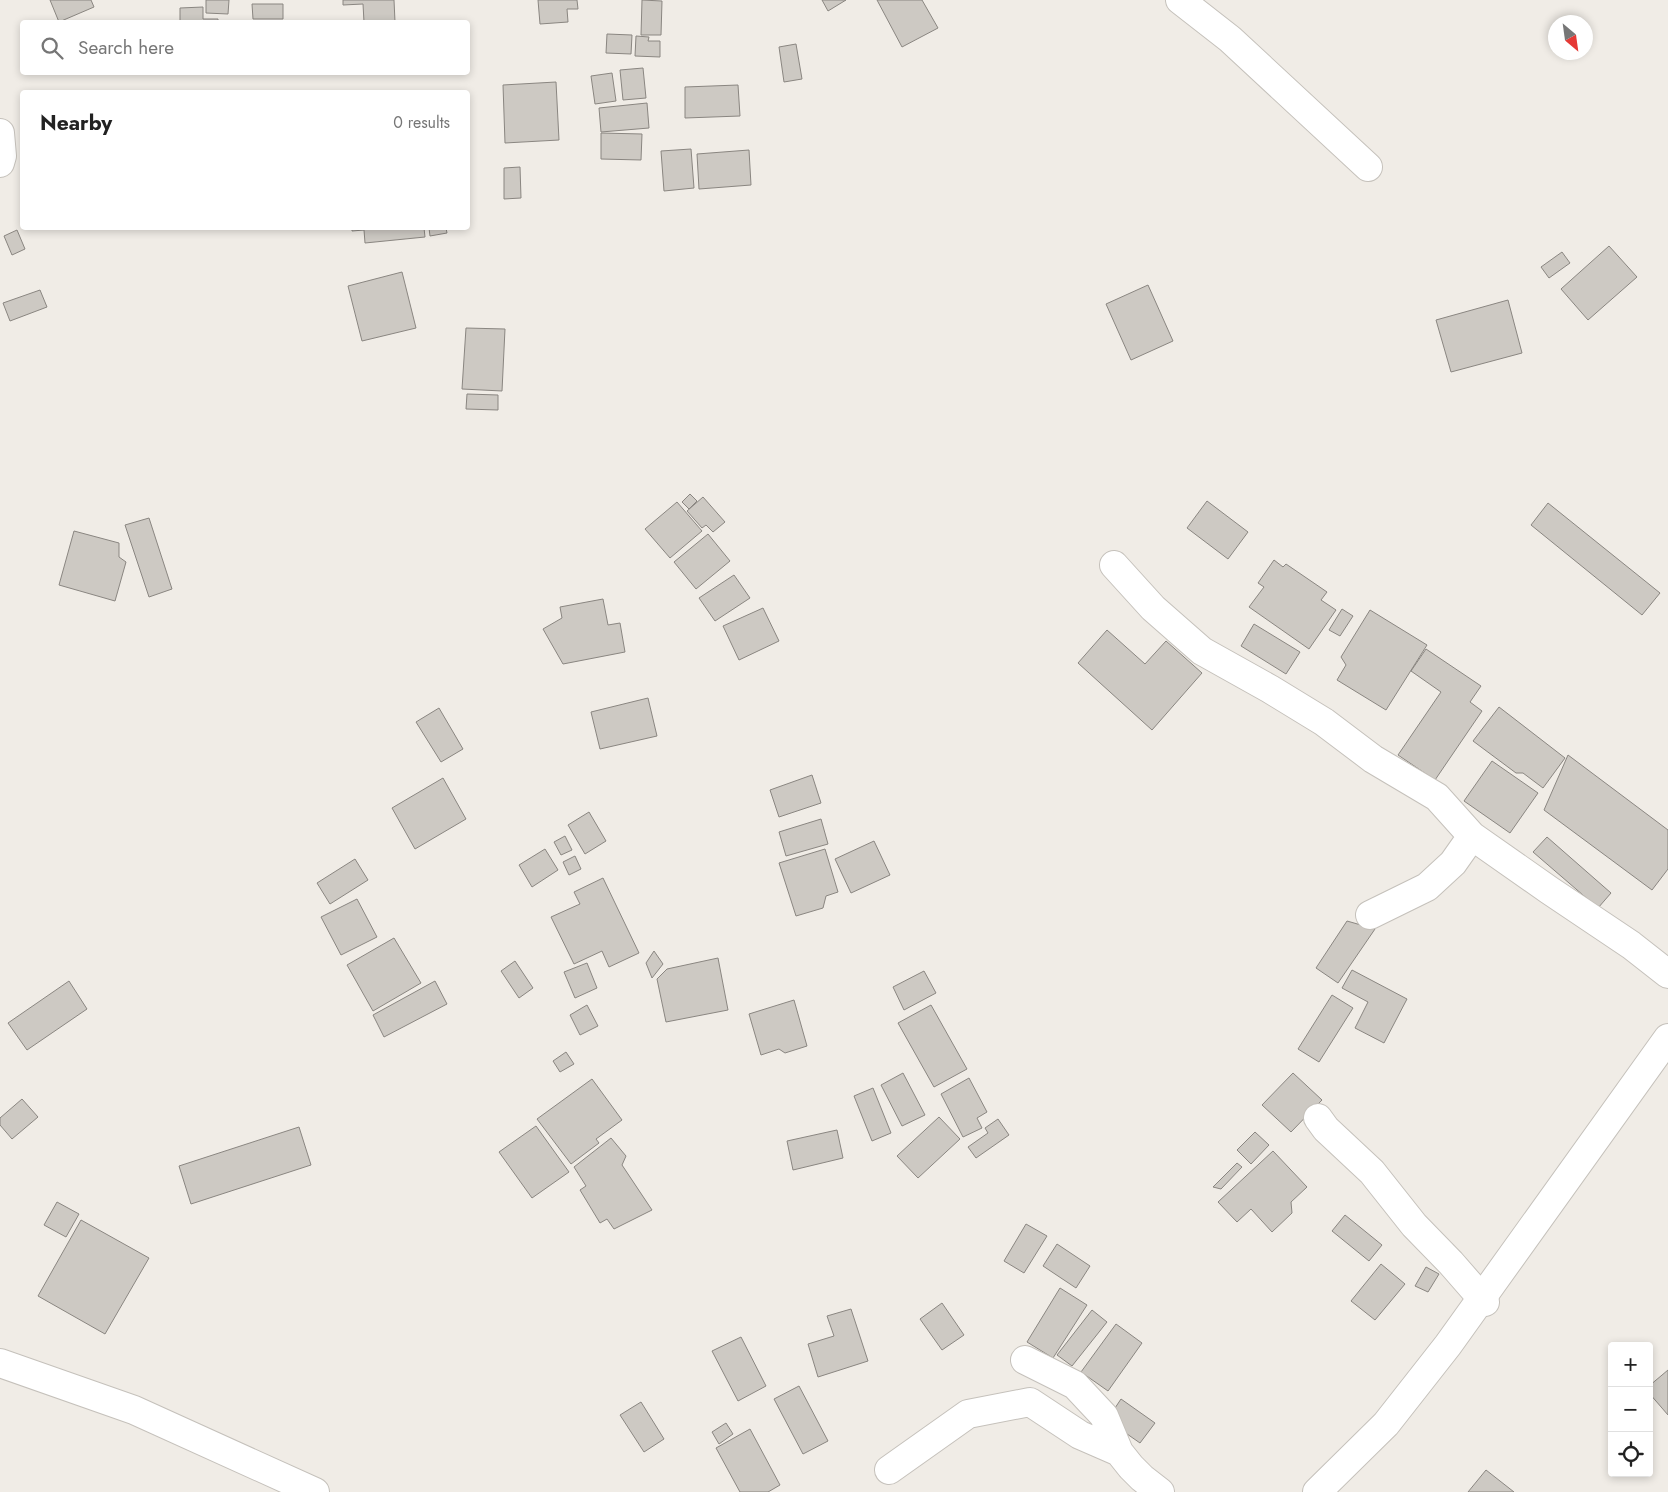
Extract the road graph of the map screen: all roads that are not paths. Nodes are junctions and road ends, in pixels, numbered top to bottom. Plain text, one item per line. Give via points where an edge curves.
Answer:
1 (1180, 0) edge
2 (0, 133) edge
3 (0, 163) edge
4 (1368, 167) dead end
5 (1114, 565) dead end
6 (1472, 836) junction
7 (1370, 915) dead end
8 (1668, 974) edge
9 (1668, 1038) edge
10 (1318, 1118) dead end
11 (1483, 1300) junction
12 (1025, 1360) dead end
13 (0, 1364) edge
14 (1119, 1452) junction
15 (889, 1470) dead end
16 (315, 1492) edge
17 (1160, 1492) edge
18 (1316, 1492) edge

1 - 4 street via 1230,39
2 - 3 street
5 - 6 street via 1153,608 1202,651 1324,722 1373,759 1437,797
6 - 7 street via 1454,863 1427,887
6 - 8 street
9 - 11 street
10 - 11 street via 1372,1172 1414,1225
11 - 18 street via 1386,1424
12 - 14 street via 1075,1385 1104,1416
13 - 16 street via 134,1410
14 - 15 street via 1080,1435 1030,1402 968,1414
14 - 17 street via 1142,1478

